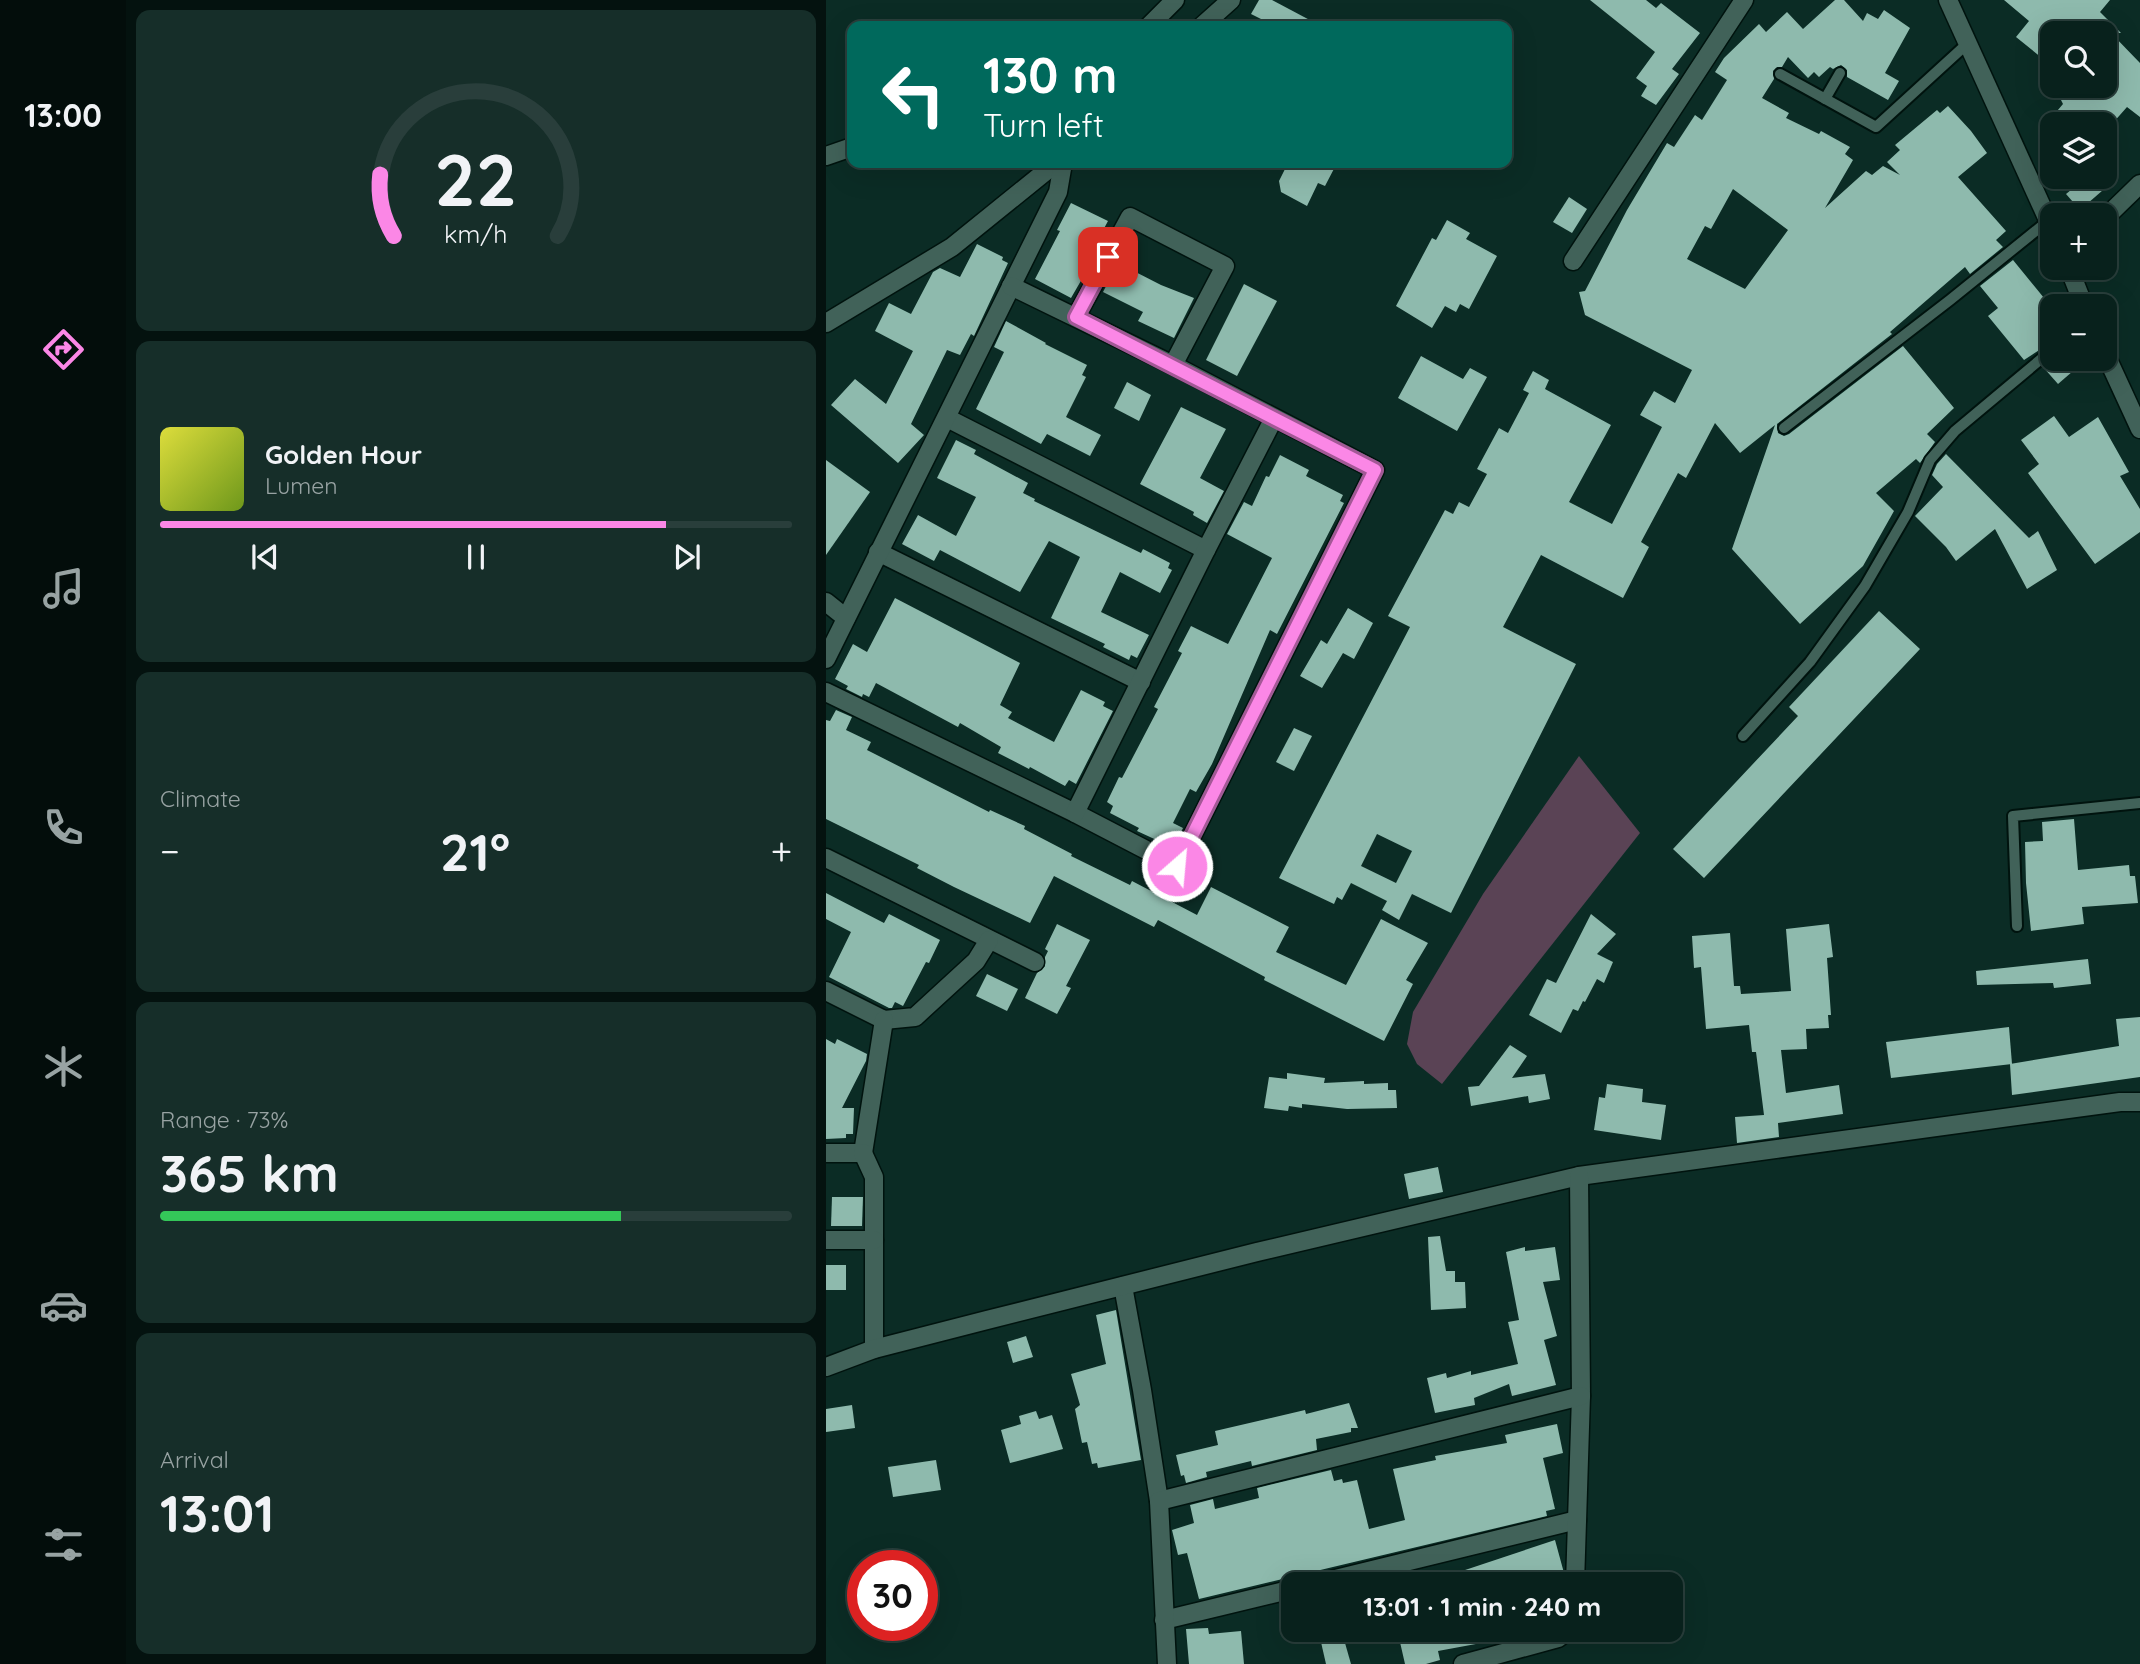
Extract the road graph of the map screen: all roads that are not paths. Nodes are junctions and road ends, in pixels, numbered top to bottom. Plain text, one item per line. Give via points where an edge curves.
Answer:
1 (1175, 0) edge
2 (1231, 0) edge
3 (1744, 0) edge
4 (1948, 0) edge
5 (1154, 21) edge
6 (1208, 21) edge
7 (1968, 43) junction
8 (1840, 73) dead end
9 (1780, 74) dead end
10 (1825, 99) junction
11 (847, 149) edge
12 (826, 156) edge
13 (1050, 168) edge
14 (1063, 168) edge
15 (2140, 184) edge
16 (2041, 203) edge
17 (2117, 206) edge
18 (2040, 234) edge
19 (1573, 261) dead end
20 (1011, 286) junction
21 (1076, 317) junction
22 (826, 323) edge
23 (2040, 360) edge
24 (1174, 365) junction
25 (2113, 371) edge
26 (947, 418) junction
27 (1274, 418) junction
28 (1784, 428) dead end
29 (2140, 429) edge
30 (1206, 550) junction
31 (878, 552) junction
32 (826, 602) edge
33 (846, 618) junction
34 (826, 659) edge
35 (1141, 682) junction
36 (826, 692) edge
37 (1743, 736) dead end
38 (2140, 803) edge
39 (1075, 813) junction
40 (826, 858) edge
41 (2017, 926) dead end
42 (989, 940) junction
43 (1035, 962) dead end
44 (826, 991) edge
45 (884, 1020) junction
46 (2140, 1102) edge
47 (826, 1153) edge
48 (863, 1153) junction
49 (1580, 1176) junction
50 (826, 1240) edge
51 (874, 1240) junction
52 (1123, 1286) junction
53 (874, 1349) junction
54 (826, 1367) edge
55 (1581, 1396) junction
56 (1159, 1501) junction
57 (1577, 1520) junction
58 (1364, 1572) edge
59 (1575, 1572) edge
60 (1281, 1592) edge
61 (1164, 1620) junction
62 (1543, 1642) edge
63 (1167, 1664) edge
64 (1463, 1664) edge

1 - 5 street
2 - 6 street
3 - 19 street
4 - 7 street
7 - 10 lane via 1876,127
7 - 16 street
8 - 10 lane
9 - 10 lane
11 - 12 street
13 - 22 street via 952,247
14 - 20 street via 1058,192
15 - 17 street
18 - 28 lane
20 - 21 street
20 - 26 street
21 - 24 street
21 - 24 street via 1130,217 1225,266
23 - 37 lane via 1955,431 1930,460 1908,512 1866,586 1810,662
24 - 27 street
25 - 29 street
26 - 30 street
26 - 31 street
27 - 30 street
27 - 39 street via 1375,470 1177,866
30 - 35 street
31 - 33 street
31 - 35 street
32 - 33 street
33 - 34 street
35 - 39 street
36 - 39 street
38 - 41 lane via 2012,816
40 - 42 street
42 - 43 street
42 - 45 street via 976,961 915,1017
44 - 45 street
45 - 48 street
46 - 49 street
47 - 48 street
48 - 51 street via 874,1177
49 - 52 street
49 - 55 street
50 - 51 street
51 - 53 street
52 - 53 street
52 - 56 street
53 - 54 street
55 - 56 street
55 - 57 street
56 - 61 street
57 - 58 street
57 - 59 street
60 - 61 street
61 - 63 street
62 - 64 street

